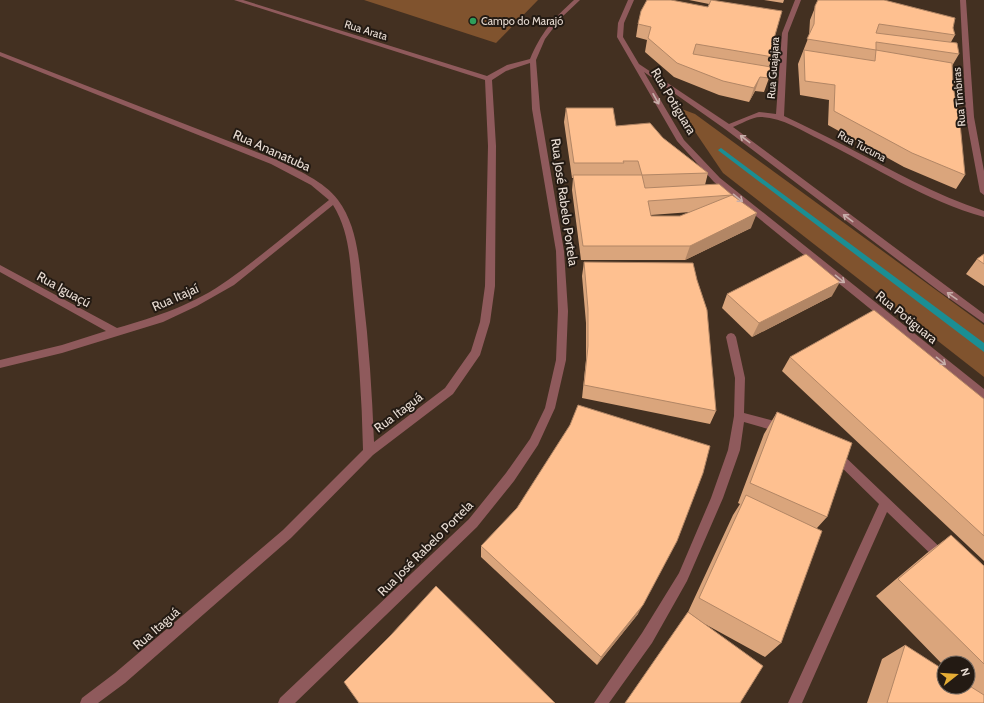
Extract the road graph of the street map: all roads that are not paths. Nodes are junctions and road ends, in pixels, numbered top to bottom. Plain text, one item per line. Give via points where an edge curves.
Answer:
1 (238, 0) edge
2 (577, 0) edge
3 (631, 0) edge
4 (798, 0) edge
5 (963, 0) edge
6 (0, 54) edge
7 (533, 60) junction
8 (637, 65) junction
9 (488, 79) junction
10 (780, 116) junction
11 (728, 127) junction
12 (984, 192) edge
13 (334, 200) junction
14 (984, 214) edge
15 (0, 268) edge
16 (984, 319) edge
17 (116, 332) junction
18 (731, 337) dead end
19 (0, 364) edge
20 (984, 395) edge
21 (739, 416) junction
22 (793, 431) edge
23 (829, 450) edge
24 (369, 452) junction
25 (885, 503) junction
26 (951, 566) edge
27 (87, 703) edge
28 (285, 703) edge
29 (601, 703) edge
30 (795, 703) edge

1 - 9 street, Rua Arata
2 - 7 street, Rua José Rabelo Portela via 559,17 542,39
3 - 8 street via 620,23 620,37
4 - 10 street, Rua Guajajara via 785,33
5 - 12 street, Rua Timbiras via 970,117
6 - 13 street, Rua Ananatuba via 274,162 318,186
7 - 9 street via 509,66
7 - 28 street, Rua José Rabelo Portela via 536,109 560,251 563,311 561,360 550,408 534,442 522,460 473,523
8 - 11 street, Rua Potiguara
8 -> 20 street, Rua Potiguara via 681,141 717,180
9 - 24 street, Rua Itaguá via 492,146 490,286 486,322 476,352 449,391
10 - 11 street, Rua Tucuna via 759,114
10 - 14 street, Rua Tucuna via 902,180 954,204
16 -> 11 street, Rua Potiguara
13 - 17 street, Rua Itajaí via 231,283 163,318
13 - 24 street, Rua Ananatuba via 346,219 353,243 364,338
15 - 17 street, Rua Iguaçú
17 - 19 street, Rua Itajaí via 62,349
18 - 21 street via 740,378
21 - 22 street
21 - 29 street via 734,450 717,498 683,577 647,638
23 - 25 street
24 - 27 street, Rua Itaguá via 287,534 120,678
25 - 26 street
25 - 30 street

